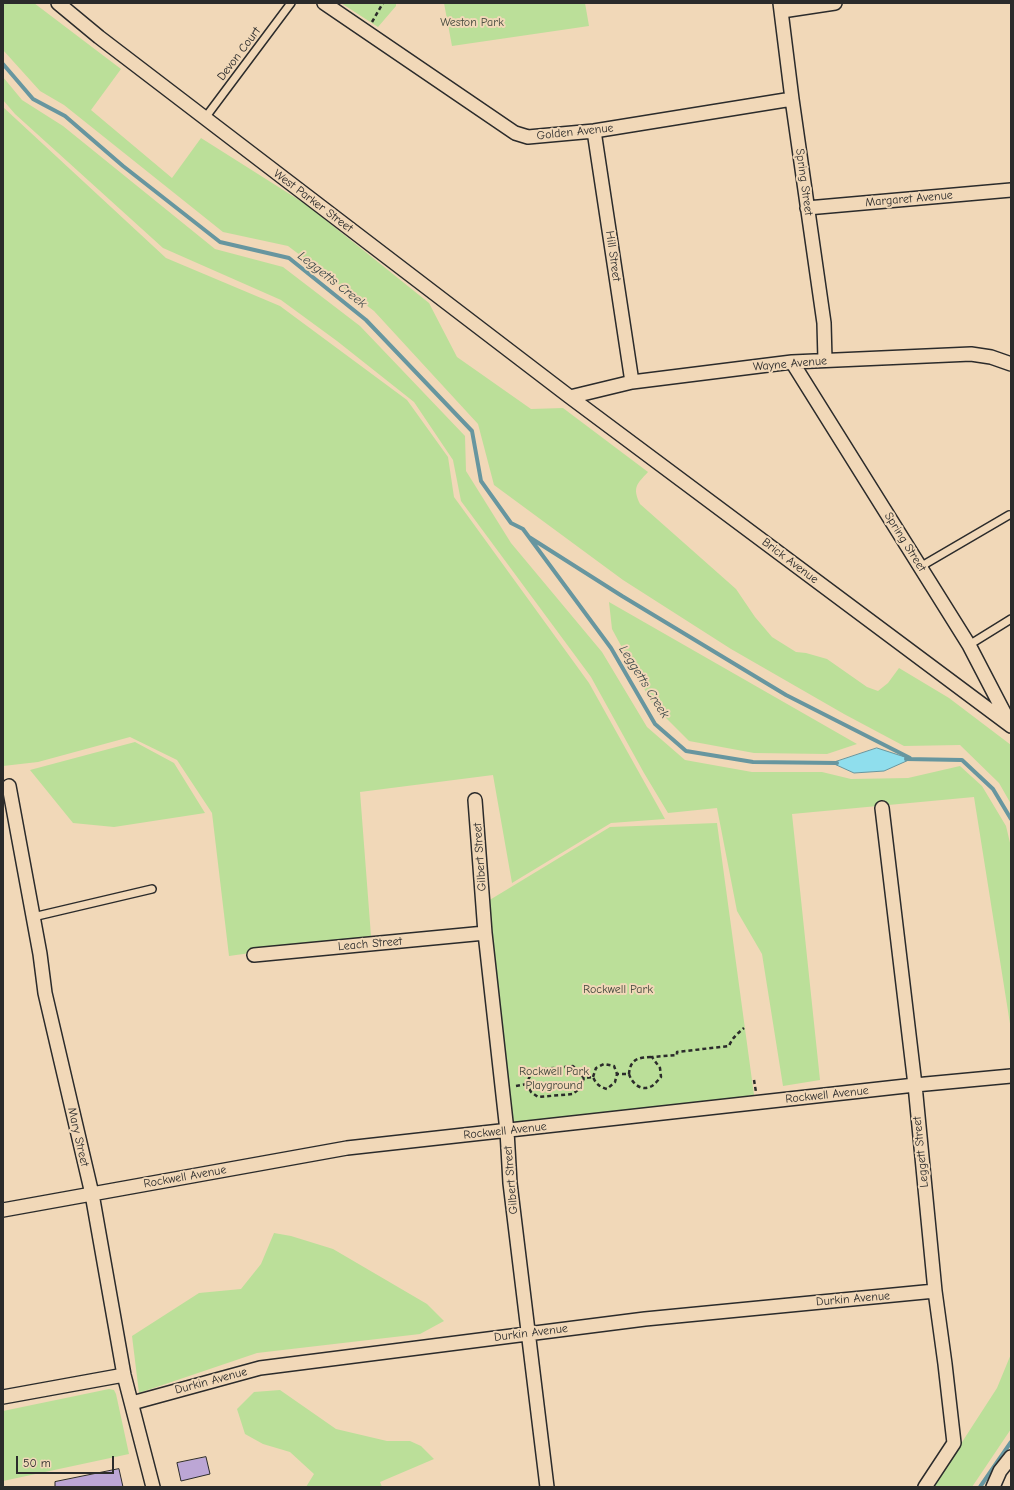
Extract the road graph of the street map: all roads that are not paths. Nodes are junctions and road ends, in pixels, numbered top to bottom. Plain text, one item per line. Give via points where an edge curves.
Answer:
1 (58, 3) edge
2 (291, 3) edge
3 (324, 3) edge
4 (835, 3) edge
5 (781, 7) edge
6 (792, 99) junction
7 (205, 118) junction
8 (594, 131) junction
9 (1011, 190) edge
10 (807, 208) junction
11 (825, 360) junction
12 (792, 362) junction
13 (1011, 364) edge
14 (632, 382) junction
15 (570, 397) junction
16 (1009, 515) dead end
17 (920, 567) junction
18 (1011, 619) edge
19 (969, 645) junction
20 (1011, 726) edge
21 (9, 786) dead end
22 (476, 800) dead end
23 (882, 808) dead end
24 (152, 889) dead end
25 (33, 917) junction
26 (486, 933) junction
27 (254, 955) dead end
28 (1011, 1076) edge
29 (914, 1085) junction
30 (507, 1131) junction
31 (92, 1194) junction
32 (3, 1210) edge
33 (934, 1291) junction
34 (528, 1333) junction
35 (124, 1375) junction
36 (3, 1397) edge
37 (132, 1403) junction
38 (1011, 1457) edge
39 (153, 1487) edge
40 (547, 1487) edge
41 (925, 1487) edge
42 (993, 1487) edge

1 - 7 street, West Parker Street
2 - 7 lane, Devon Court
3 - 8 street, Golden Avenue via 515,133 528,137
4 - 5 street
5 - 6 street, Spring Street
6 - 8 street, Golden Avenue
6 - 10 street, Spring Street
7 - 15 street, West Parker Street
8 - 14 street, Hill Street
9 - 10 street, Margaret Avenue
10 - 11 street, Spring Street via 824,323
11 - 12 street, Wayne Avenue
11 - 13 street, Wayne Avenue via 971,354
12 - 14 street, Wayne Avenue
12 - 17 street, Spring Street
14 - 15 street, Wayne Avenue
15 - 20 street, Brick Avenue
16 - 17 lane
17 - 19 street, Spring Street
18 - 19 lane
19 - 20 street, Spring Street
21 - 25 street, Mary Street
22 - 26 street, Gilbert Street
23 - 29 street, Leggett Street
24 - 25 lane
25 - 31 street, Mary Street via 45,993
26 - 27 street, Leach Street
26 - 30 street, Gilbert Street
28 - 29 street, Rockwell Avenue
29 - 30 street, Rockwell Avenue
29 - 33 street, Leggett Street
30 - 31 street, Rockwell Avenue via 347,1148
30 - 34 street, Gilbert Street via 510,1183
31 - 32 street, Rockwell Avenue
31 - 35 street, Mary Street
33 - 34 street, Durkin Avenue
33 - 41 street, Leggett Street via 954,1443
34 - 37 street, Durkin Avenue via 260,1368
34 - 40 street, Gilbert Street
35 - 36 street
35 - 37 street, Mary Street
37 - 39 street, Mary Street
38 - 42 street via 1000,1471

